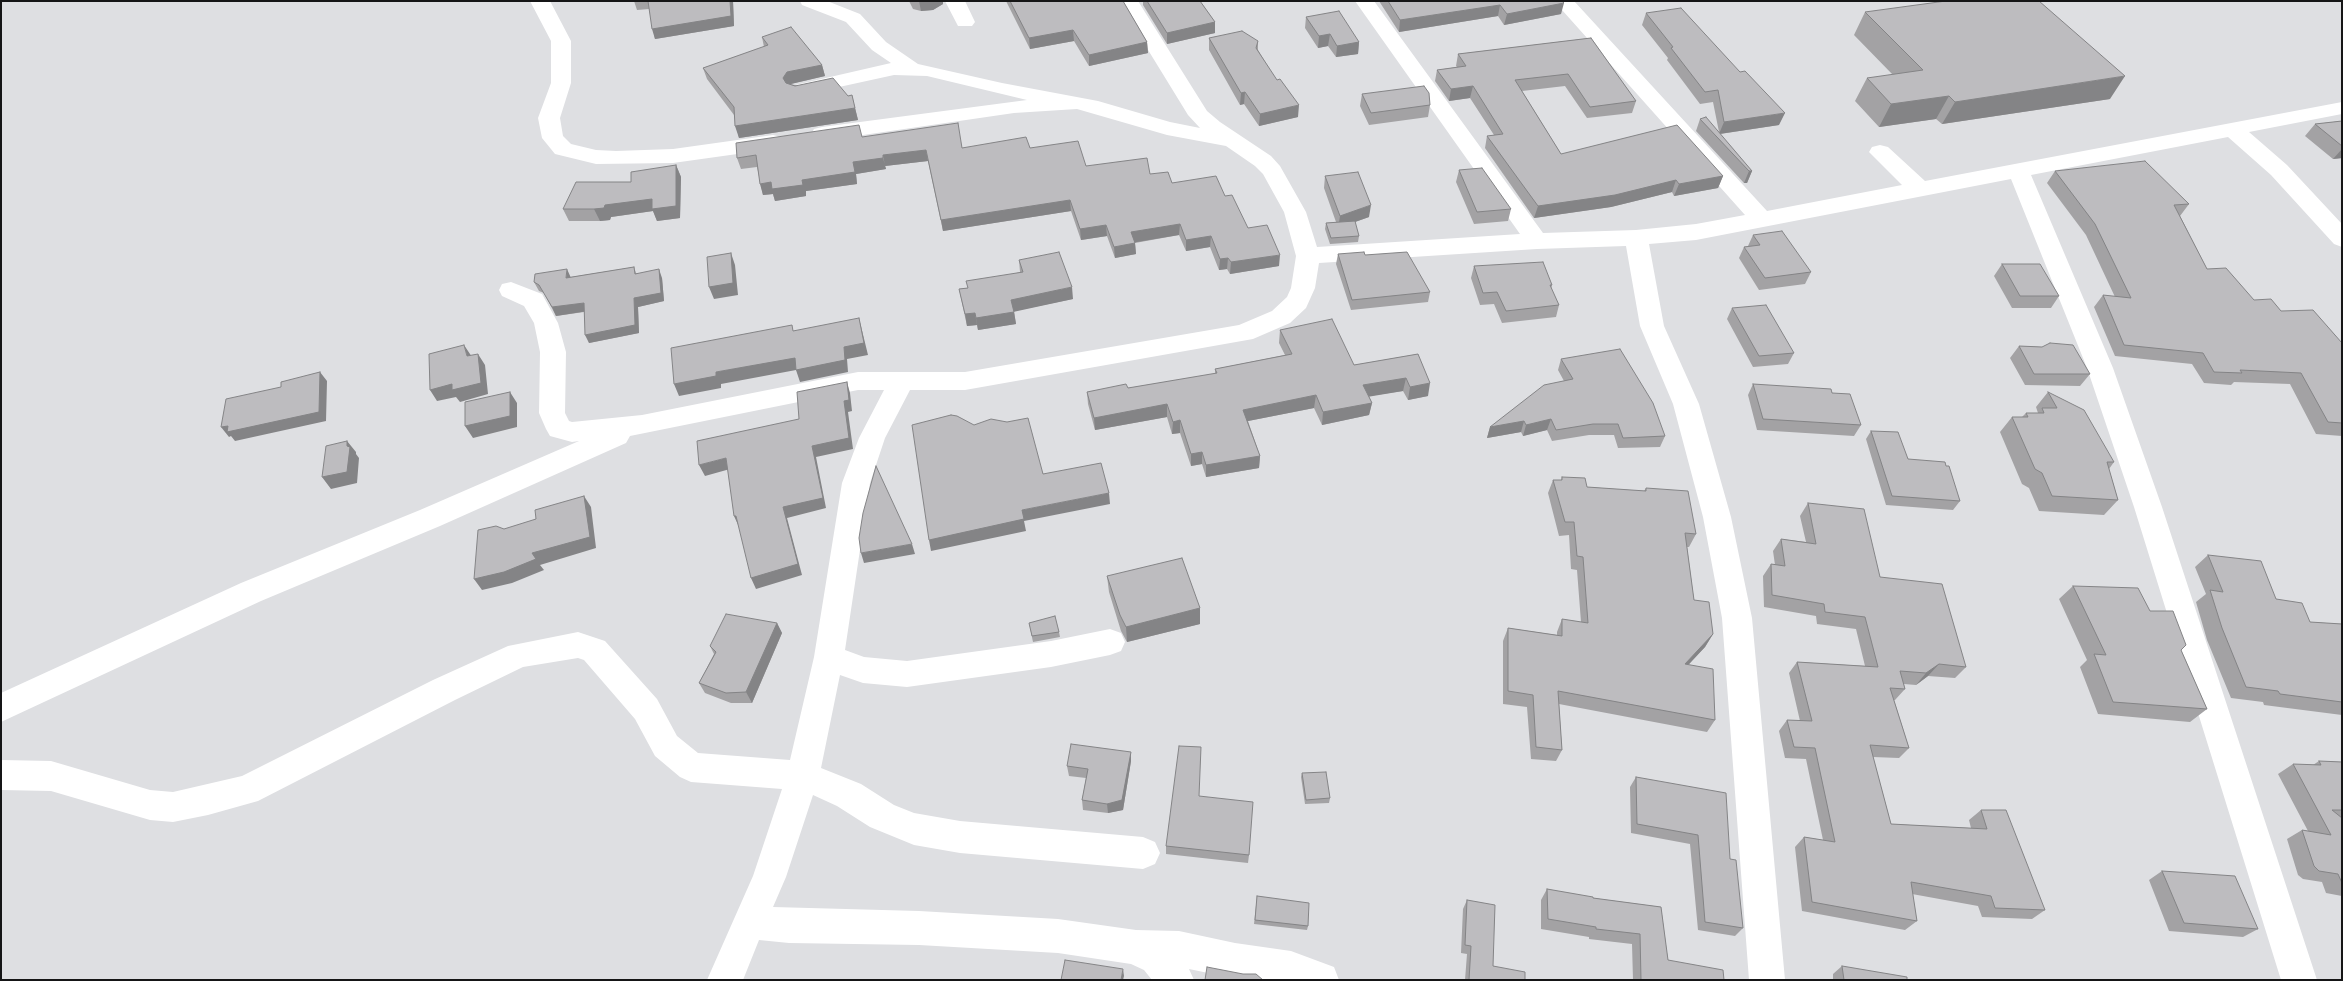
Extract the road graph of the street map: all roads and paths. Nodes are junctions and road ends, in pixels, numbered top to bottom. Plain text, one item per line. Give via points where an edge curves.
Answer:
1 (540, 1) edge
2 (809, 1) edge
3 (956, 1) edge
4 (1128, 1) edge
5 (1364, 1) edge
6 (1563, 1) edge
7 (965, 22) dead end
8 (911, 68) junction
9 (798, 90) edge
10 (1074, 104) junction
11 (2342, 108) edge
12 (2232, 129) junction
13 (1233, 141) junction
14 (1880, 152) dead end
15 (2018, 169) junction
16 (1919, 188) junction
17 (1762, 220) junction
18 (1636, 238) junction
19 (2342, 239) edge
20 (1537, 241) junction
21 (1308, 256) junction
22 (511, 290) dead end
23 (901, 382) junction
24 (642, 425) junction
25 (1110, 642) dead end
26 (829, 656) junction
27 (1, 708) edge
28 (1, 776) edge
29 (802, 776) junction
30 (1143, 853) dead end
31 (749, 922) junction
32 (1135, 947) junction
33 (725, 980) edge
34 (1176, 980) edge
35 (1321, 980) edge
36 (1766, 980) edge
37 (2299, 980) edge

1 - 10 street via 561,41 561,83 550,118 553,138 563,149 606,158 673,156 1014,107
2 - 8 street via 853,18 879,46
3 - 7 street
4 - 13 street via 1199,115
5 - 20 street via 1450,116
6 - 17 street
8 - 9 street via 875,72
8 - 10 street via 937,71
10 - 13 street
11 - 12 street
12 - 15 street
12 - 19 street via 2279,170
13 - 21 street via 1272,171 1295,212
14 - 16 street
15 - 16 street
15 - 37 street via 2100,368 2148,507
16 - 17 street
17 - 18 street via 1696,232
18 - 20 street
18 - 36 street via 1652,326 1686,404 1717,517 1736,618
20 - 21 street
21 - 23 street via 1303,288 1297,302 1281,317 1244,333 965,381
22 - 24 street via 533,300 546,323 553,352 552,414 559,429 587,432
23 - 24 street via 858,381
23 - 26 street via 872,438 856,483
24 - 27 street via 251,592
25 - 26 street via 1051,654 907,674 863,670
26 - 29 street
28 - 29 street via 51,776 150,805 173,807 208,800 246,790 519,655 578,645 594,650 612,669 646,709 666,746 691,767
29 - 30 street via 850,795 882,816 914,829 960,837
29 - 31 street via 769,877
31 - 32 street via 1058,936
31 - 33 street
32 - 34 street via 1156,958
32 - 35 street via 1179,950 1291,969

